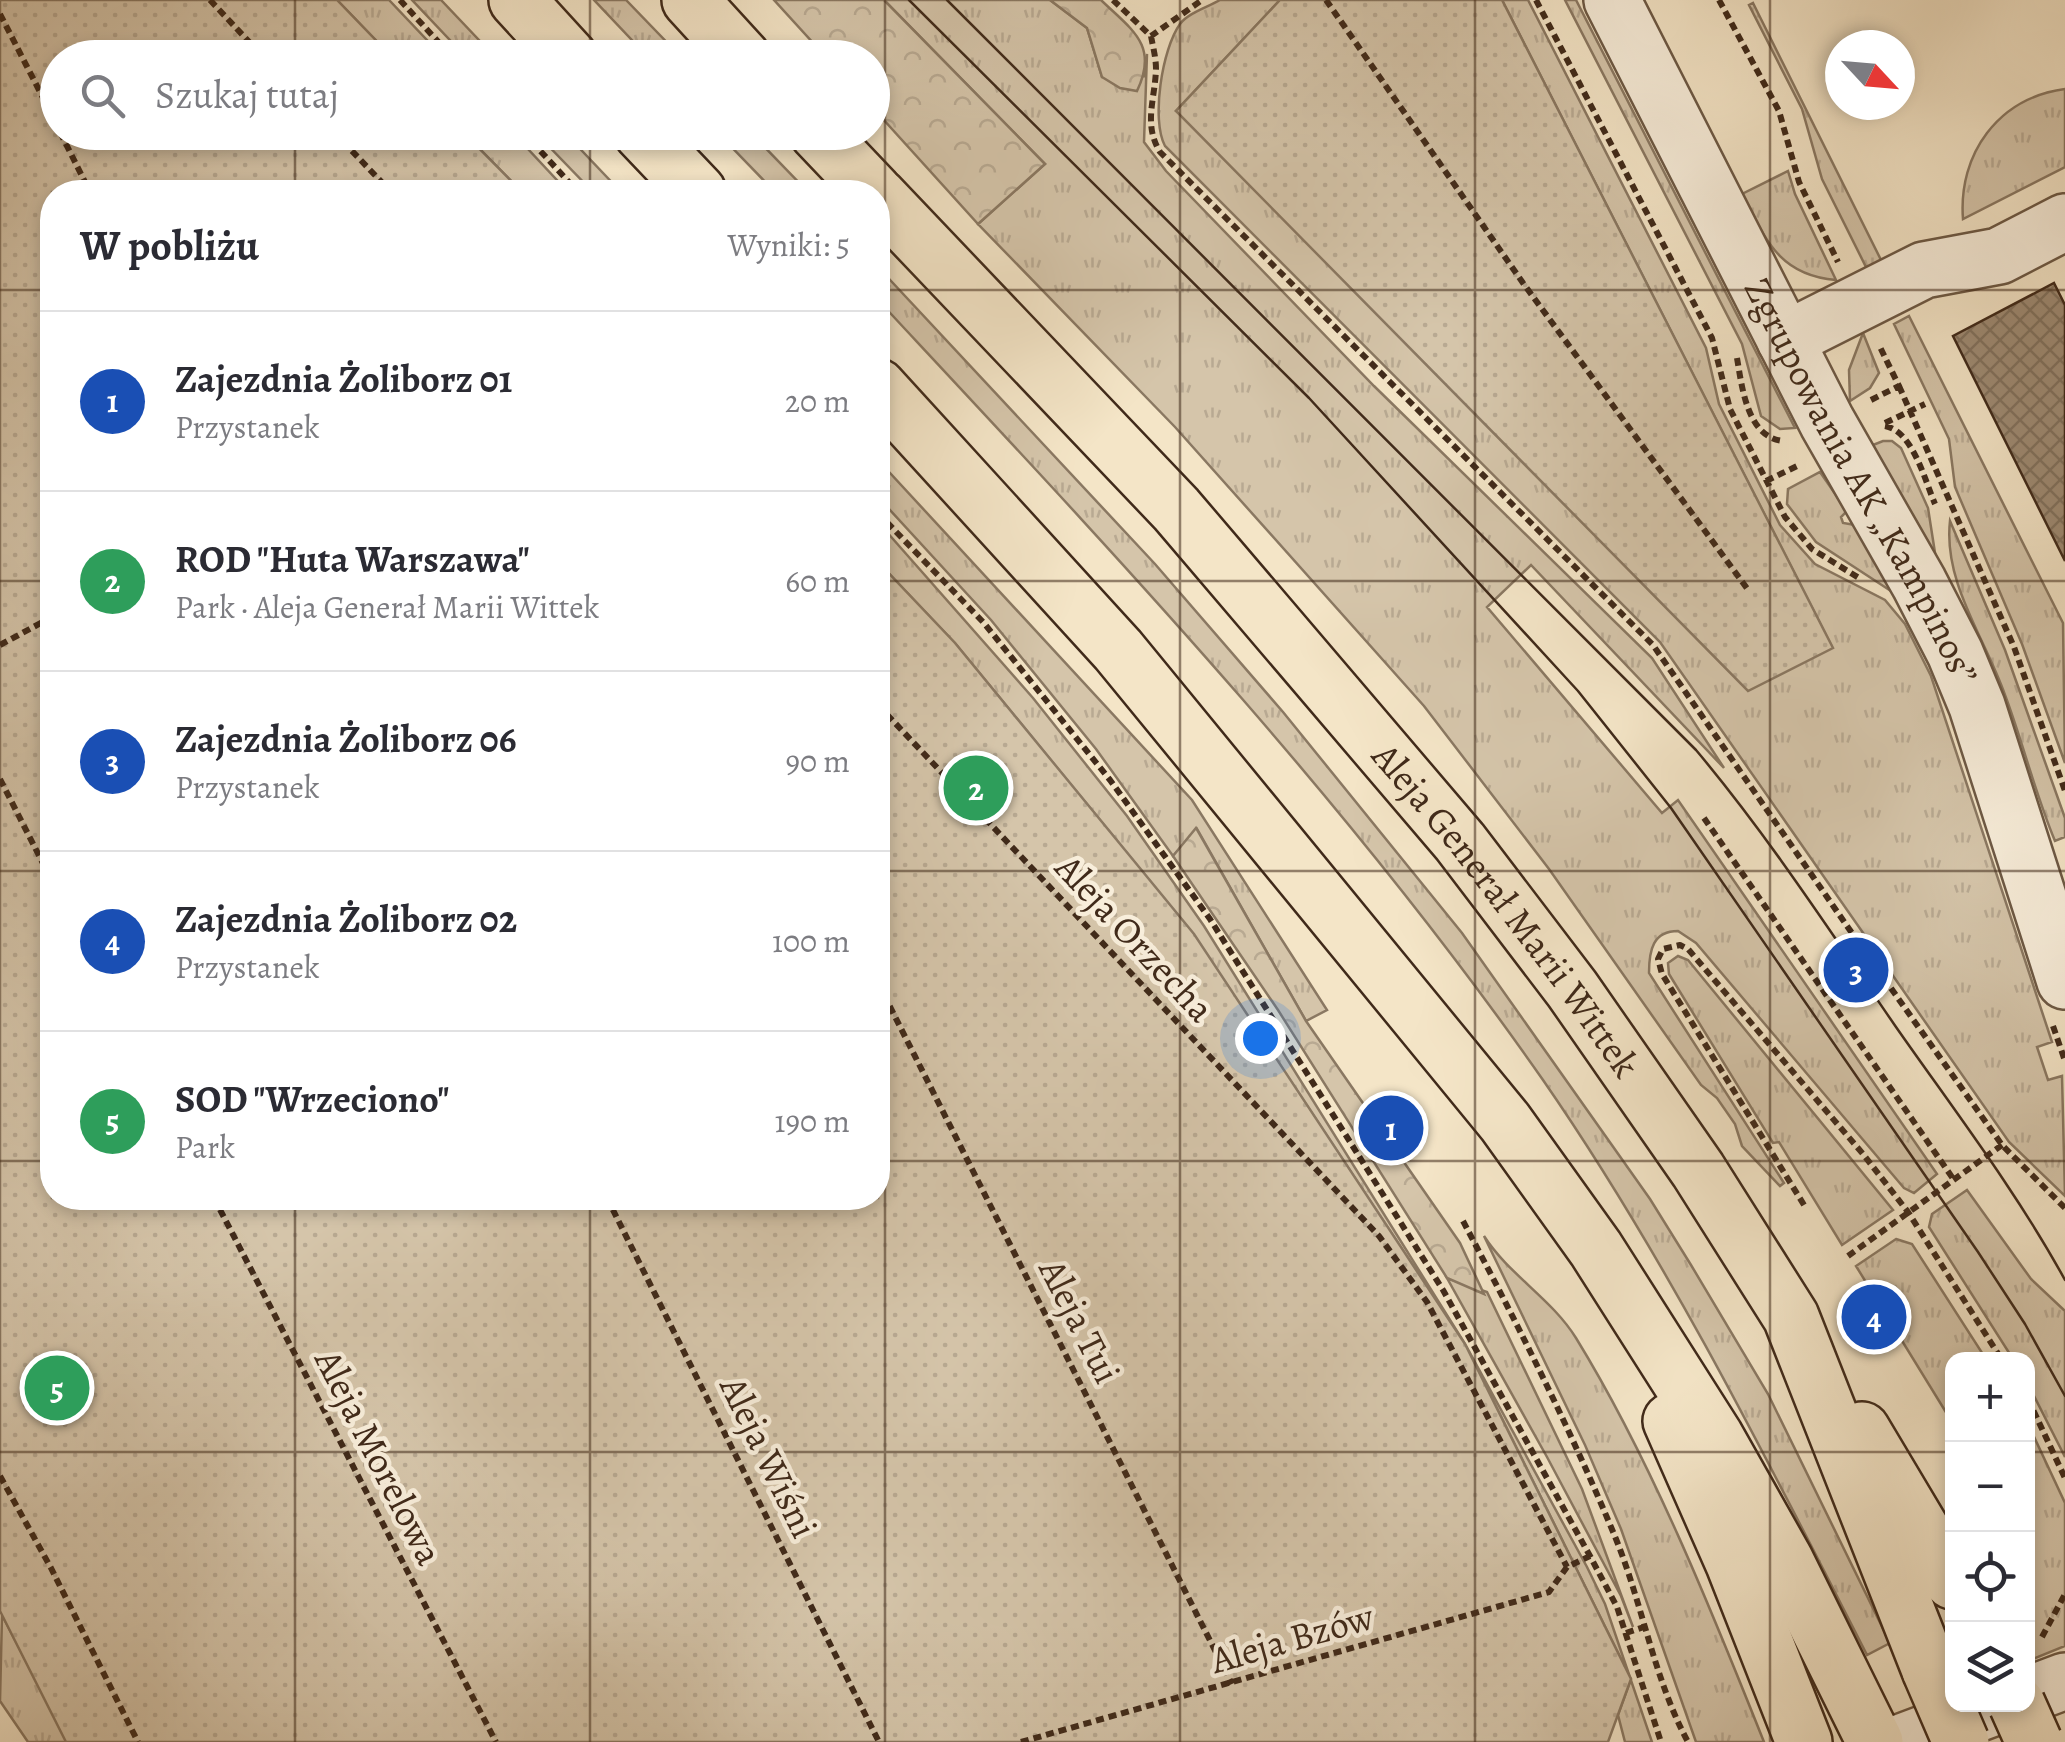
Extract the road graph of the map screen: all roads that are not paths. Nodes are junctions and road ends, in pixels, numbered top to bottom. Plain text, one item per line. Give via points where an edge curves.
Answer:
1 (517, 0) edge
2 (690, 0) edge
3 (1612, 0) edge
4 (554, 40) edge
5 (726, 40) edge
6 (658, 150) edge
7 (834, 150) edge
8 (687, 180) edge
9 (863, 180) edge
10 (890, 209) edge
11 (2063, 228) edge
12 (1785, 340) junction
13 (890, 400) edge
14 (2059, 1002) edge
15 (1596, 1249) junction
16 (1791, 1317) junction
17 (1945, 1570) edge
18 (1982, 1712) edge
19 (2021, 1712) edge
20 (1865, 1720) edge
21 (1799, 1730) edge
22 (1902, 1742) edge
23 (1961, 1742) edge
24 (2034, 1742) edge

1 - 4 main road
2 - 5 main road
3 - 12 street, Zgrupowania AK „Kampinos”
6 - 8 main road
7 - 9 main road, Aleja Generał Marii Wittek
10 - 16 main road, Aleja Generał Marii Wittek via 1176,509 1460,842 1593,1019
11 - 12 street via 1999,256 1924,270
12 - 14 street, Zgrupowania AK „Kampinos” via 1954,653 1976,706
13 - 15 main road via 1118,650 1505,1122
15 - 20 main road via 1715,1436
15 - 21 main road
16 - 17 main road
16 - 23 main road, Aleja Generał Marii Wittek, bridge
18 - 22 street
19 - 24 main road, bridge

